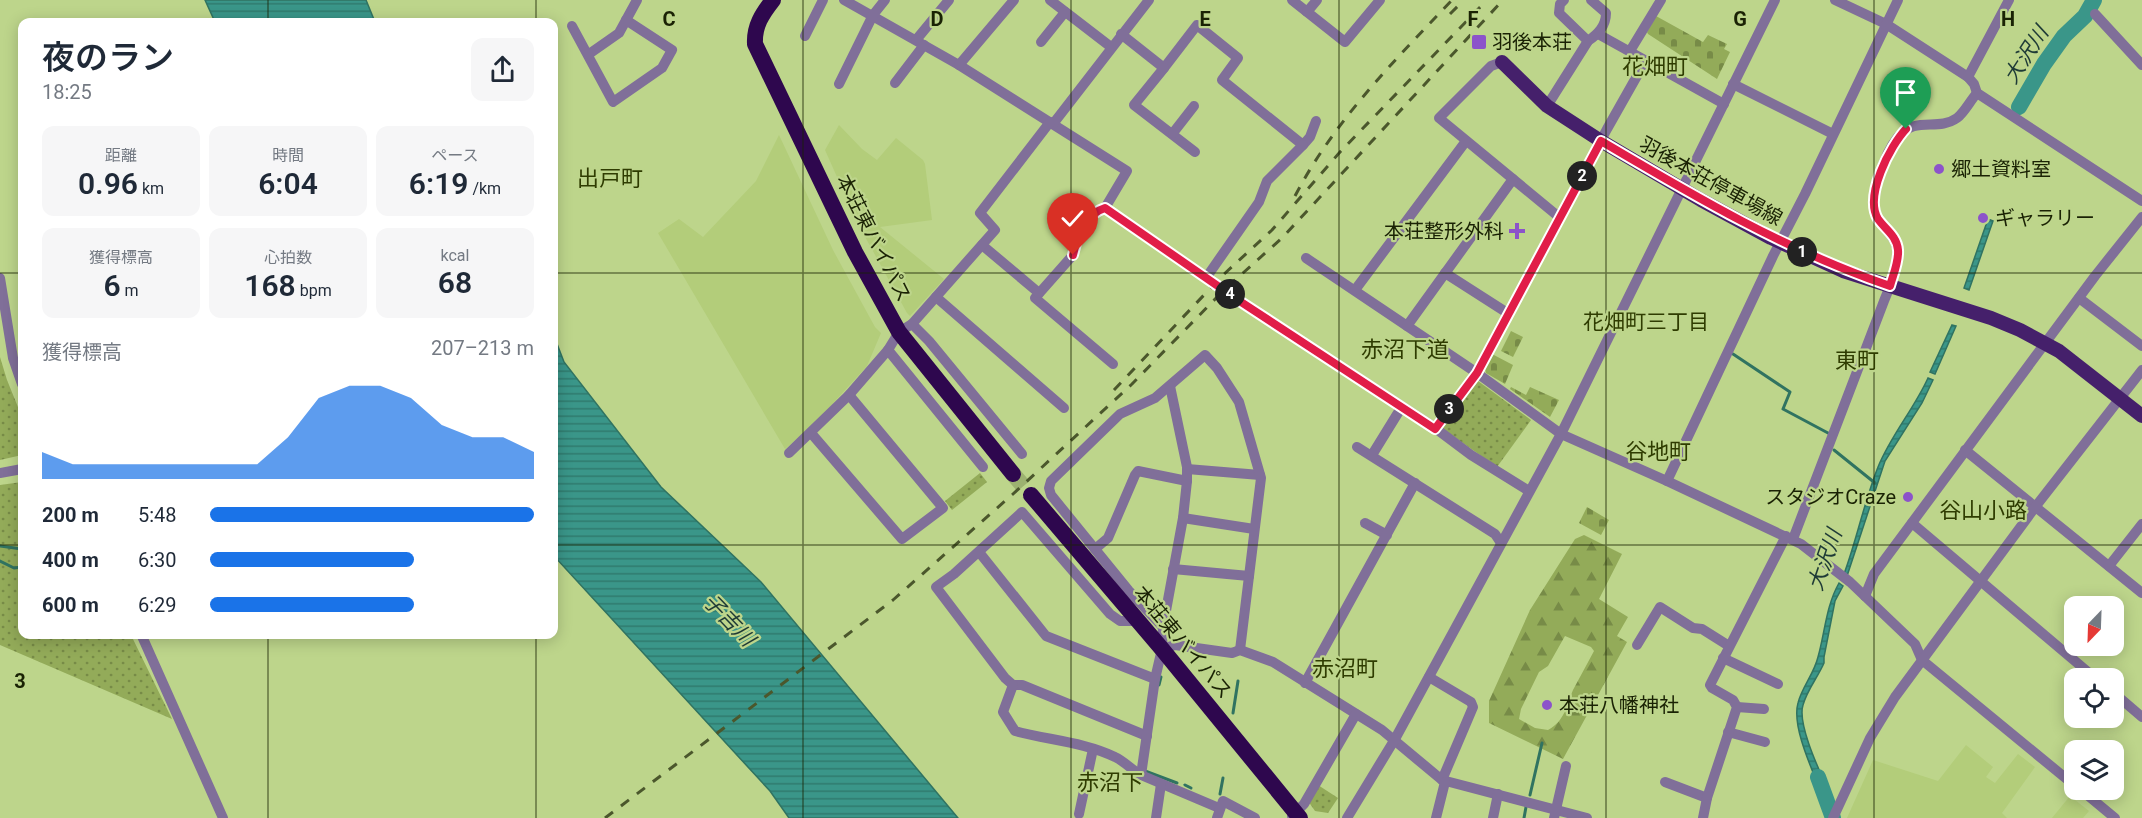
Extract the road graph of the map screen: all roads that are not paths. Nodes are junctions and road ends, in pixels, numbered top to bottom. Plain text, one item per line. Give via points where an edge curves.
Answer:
1 (637, 0) edge
2 (773, 0) edge
3 (823, 0) edge
4 (844, 0) edge
5 (885, 0) edge
6 (949, 0) edge
7 (1014, 0) edge
8 (1050, 0) edge
9 (1149, 0) edge
10 (1292, 0) edge
11 (1317, 0) edge
12 (1380, 0) edge
13 (1564, 0) edge
14 (1592, 0) edge
15 (1660, 0) edge
16 (1775, 0) edge
17 (1835, 0) edge
18 (1898, 0) edge
19 (2009, 0) edge
20 (1065, 12) junction
21 (1307, 12) junction
22 (2095, 14) dead end
23 (873, 15) junction
24 (626, 20) junction
25 (1886, 24) junction
26 (572, 26) dead end
27 (1121, 34) junction
28 (1598, 34) junction
29 (805, 36) dead end
30 (1588, 41) junction
31 (1041, 42) dead end
32 (920, 43) junction
33 (1111, 47) junction
34 (1630, 51) junction
35 (589, 54) junction
36 (1646, 60) junction
37 (1502, 62) joint
38 (959, 65) junction
39 (2142, 65) edge
40 (1164, 68) junction
41 (1968, 77) junction
42 (895, 83) dead end
43 (838, 84) dead end
44 (1733, 84) junction
45 (1977, 93) junction
46 (1724, 104) junction
47 (1194, 106) dead end
48 (1547, 106) junction
49 (1316, 121) dead end
50 (1052, 123) junction
51 (1173, 133) junction
52 (1833, 134) junction
53 (1466, 141) junction
54 (1601, 141) junction
55 (1303, 145) junction
56 (1195, 152) dead end
57 (1513, 179) junction
58 (1682, 188) junction
59 (2142, 201) edge
60 (1105, 208) junction
61 (2142, 217) edge
62 (1559, 218) junction
63 (1779, 242) junction
64 (982, 245) junction
65 (1306, 258) dead end
66 (1445, 273) junction
67 (0, 278) edge
68 (1206, 278) junction
69 (1890, 286) junction
70 (1355, 290) junction
71 (1039, 293) junction
72 (936, 297) junction
73 (2079, 298) junction
74 (1509, 314) junction
75 (1407, 326) junction
76 (905, 328) junction
77 (2046, 343) junction
78 (2142, 346) edge
79 (888, 350) junction
80 (1113, 364) dead end
81 (2142, 370) edge
82 (18, 372) edge
83 (1477, 373) junction
84 (1170, 386) junction
85 (849, 395) junction
86 (2120, 398) junction
87 (1064, 408) dead end
88 (1401, 408) junction
89 (2142, 416) edge
90 (1435, 429) junction
91 (811, 433) junction
92 (1561, 434) junction
93 (1357, 447) dead end
94 (1965, 450) junction
95 (789, 453) dead end
96 (1022, 454) dead end
97 (1372, 455) junction
98 (983, 467) dead end
99 (1186, 469) junction
100 (18, 470) edge
101 (0, 472) edge
102 (1013, 474) tunnel mouth
103 (1260, 475) junction
104 (1187, 481) junction
105 (1666, 481) junction
106 (1415, 483) junction
107 (1528, 490) junction
108 (1031, 495) tunnel mouth
109 (2036, 506) junction
110 (1184, 518) junction
111 (1365, 523) dead end
112 (1912, 523) junction
113 (2142, 524) edge
114 (1254, 529) junction
115 (1387, 535) junction
116 (1789, 537) junction
117 (1501, 543) junction
118 (1095, 549) junction
119 (979, 552) junction
120 (2109, 566) junction
121 (1173, 569) junction
122 (1249, 576) junction
123 (1980, 581) junction
124 (2142, 593) edge
125 (1865, 596) junction
126 (1138, 621) junction
127 (1163, 627) junction
128 (143, 639) edge
129 (1637, 645) dead end
130 (1729, 646) junction
131 (1162, 649) junction
132 (1240, 650) junction
133 (1723, 658) junction
134 (1922, 660) junction
135 (2084, 668) edge
136 (1429, 677) junction
137 (1155, 679) junction
138 (1305, 683) junction
139 (1778, 684) dead end
140 (1013, 685) junction
141 (2124, 702) edge
142 (1737, 707) junction
143 (1764, 709) dead end
144 (1356, 714) junction
145 (2142, 717) edge
146 (1728, 732) junction
147 (1148, 736) junction
148 (1395, 739) junction
149 (1766, 742) dead end
150 (1093, 748) junction
151 (1566, 766) dead end
152 (1141, 775) junction
153 (2064, 777) edge
154 (1444, 781) junction
155 (1665, 782) dead end
156 (1161, 784) junction
157 (1498, 794) junction
158 (1707, 798) junction
159 (2093, 800) edge
160 (1218, 813) edge
161 (1555, 813) edge
162 (1079, 814) dead end
163 (1295, 816) edge
164 (1834, 816) edge
165 (223, 818) edge
166 (1156, 818) edge
167 (1255, 818) edge
168 (1347, 818) edge
169 (1436, 818) edge
170 (1493, 818) edge
171 (1587, 818) edge
172 (1703, 818) edge
173 (2115, 818) edge

1 - 24 street
2 - 76 highway, 本荘東バイパス via 758,22 755,44 855,252
3 - 29 street
4 - 23 street
5 - 23 street
6 - 32 street
7 - 38 street
8 - 20 street
9 - 27 street
10 - 21 street
11 - 21 street
12 - 21 street via 1345,42
13 - 30 street via 1559,13
14 - 28 street via 1606,13
15 - 34 street
16 - 44 street
17 - 25 street
18 - 25 street
19 - 41 street
20 - 31 street
20 - 33 street
22 - 39 street
23 - 32 street
23 - 43 street
24 - 35 street via 619,33
24 - 35 street via 672,50 662,68 613,102
25 - 41 street
25 - 52 street
26 - 35 street
27 - 33 street
27 - 40 street
28 - 30 street
28 - 34 street
30 - 48 street
32 - 38 street
32 - 42 street
33 - 50 street
34 - 36 street
36 - 46 street
36 - 54 street
37 - 48 main road, 羽後本荘停車場線
37 - 53 street via 1491,66 1439,118
38 - 50 street
40 - 51 street via 1134,105
40 - 55 street via 1197,26 1238,58 1221,80
41 - 45 street
44 - 46 street
44 - 52 street
45 - 59 street
45 - 69 street via 1957,118 1906,129 1886,161 1873,198 1878,219 1894,238 1898,250
46 - 58 street
47 - 51 street
48 - 54 main road, 羽後本荘停車場線
49 - 55 street
50 - 60 street via 1126,171
50 - 64 street via 980,213 995,230
51 - 56 street
52 - 63 street
53 - 57 street
53 - 70 street
54 - 58 main road, 羽後本荘停車場線
54 - 62 street
55 - 68 street via 1267,180 1259,202
57 - 62 street
57 - 66 street
58 - 63 main road, 羽後本荘停車場線
58 - 92 street
60 - 68 street
60 - 71 street via 1096,211 1078,236 1073,255
61 - 73 street
62 - 74 street
63 - 69 main road, 羽後本荘停車場線 via 1843,271
63 - 105 street
64 - 71 street
64 - 72 street
65 - 70 street
66 - 74 street
66 - 75 street
67 - 82 street
68 - 88 street
69 - 77 main road, 羽後本荘停車場線 via 1991,318
69 - 116 street
70 - 75 street
71 - 80 street via 1035,298
72 - 76 street
72 - 87 street
73 - 77 street
73 - 78 street
74 - 83 street
75 - 83 street
76 - 79 street
76 - 96 street via 929,341
76 - 102 highway, 本荘東バイパス
77 - 86 main road, 羽後本荘停車場線
77 - 94 street
79 - 85 street
79 - 98 street
81 - 86 street
83 - 90 street
83 - 92 street
84 - 99 street
84 - 103 street via 1205,355 1239,402
84 - 118 street via 1155,398 1120,414 1051,481 1051,495
85 - 91 street
85 - 91 street via 944,508 902,539
86 - 89 main road, 羽後本荘停車場線
86 - 109 street
88 - 90 street
88 - 97 street
90 - 107 street
91 - 95 street
92 - 105 street
92 - 107 street
93 - 97 street
94 - 109 street
94 - 112 street
97 - 106 street
99 - 103 street
99 - 104 street
100 - 101 street
103 - 114 street
104 - 110 street
104 - 118 street via 1138,471 1108,538
105 - 116 street
106 - 115 street
106 - 117 street via 1495,534
107 - 117 street
108 - 126 highway, 本荘東バイパス
109 - 120 street
109 - 123 street
110 - 114 street
110 - 121 street
111 - 115 street
112 - 123 street
112 - 125 street via 1874,574
113 - 120 street
114 - 122 street
115 - 138 street
116 - 125 street
116 - 130 street
117 - 136 street
118 - 127 street
119 - 126 street via 1022,512 1110,614 1120,621
119 - 137 street via 1046,636
119 - 140 street via 936,587
120 - 124 street
121 - 122 street
121 - 127 street
122 - 132 street
123 - 134 street
123 - 135 street
125 - 134 street via 1915,644
126 - 131 highway, 本荘東バイパス
127 - 131 street
128 - 165 street
129 - 130 street via 1660,607
130 - 133 street
131 - 132 street via 1175,645 1232,653
131 - 137 street
131 - 163 highway, 本荘東バイパス
132 - 138 street via 1273,662
133 - 139 street
133 - 142 street via 1710,685
134 - 153 street
134 - 164 street via 1881,717
136 - 148 street
136 - 154 street via 1471,702 1473,708
137 - 147 street
138 - 144 street
140 - 147 street via 1022,685
140 - 150 street via 1003,712 1015,731
141 - 145 street
142 - 143 street
142 - 146 street
144 - 148 street
144 - 163 street
146 - 149 street
146 - 158 street
147 - 152 street
148 - 154 street
148 - 168 street
150 - 152 street via 1117,757
150 - 162 street
151 - 161 street
152 - 156 street
154 - 157 street
154 - 169 street
155 - 158 street
156 - 160 street
156 - 166 street
157 - 161 street
157 - 170 street
158 - 172 street
159 - 173 street
160 - 167 street via 1223,801
161 - 171 street

